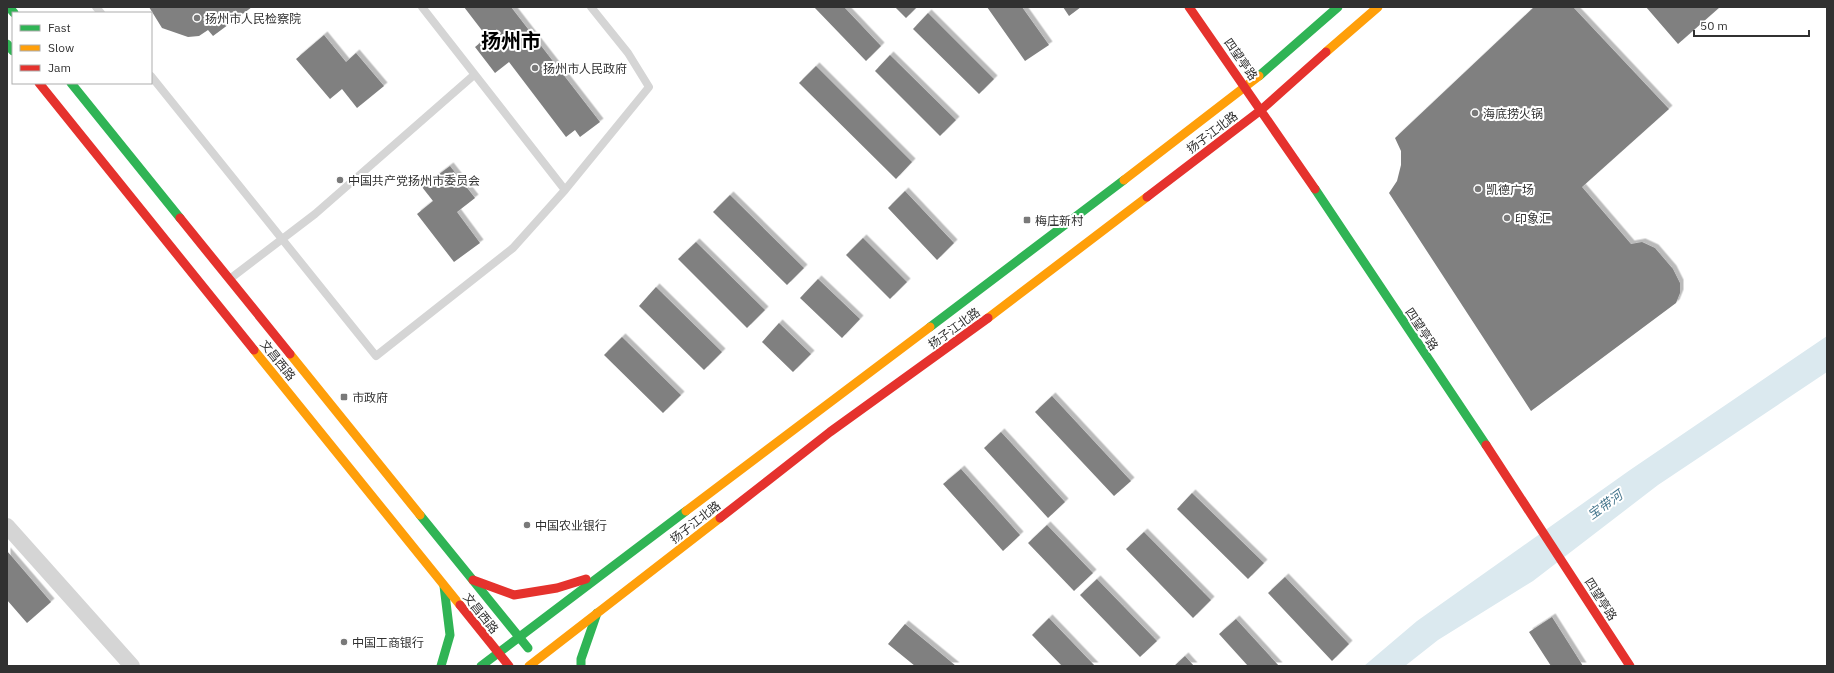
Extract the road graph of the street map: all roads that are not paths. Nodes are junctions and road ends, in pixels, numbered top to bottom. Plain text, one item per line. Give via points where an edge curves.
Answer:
1 (422, 7) edge
2 (591, 7) edge
3 (1189, 7) edge
4 (1338, 7) edge
5 (1378, 7) edge
6 (474, 75) junction
7 (152, 77) edge
8 (40, 84) edge
9 (72, 84) edge
10 (1246, 88) junction
11 (1261, 110) junction
12 (565, 190) junction
13 (282, 239) junction
14 (229, 279) junction
15 (7, 526) edge
16 (604, 572) junction
17 (472, 579) junction
18 (444, 586) junction
19 (597, 613) junction
20 (519, 637) junction
21 (498, 653) junction
22 (539, 663) edge
23 (132, 666) edge
24 (441, 666) edge
25 (480, 666) edge
26 (509, 666) edge
27 (529, 666) edge
28 (582, 666) edge
29 (1630, 666) edge

1 - 6 lane
2 - 12 lane via 628,53 649,87
3 - 10 main road, 四望亭路
4 - 10 main road, 扬子江北路
5 - 11 main road, 扬子江北路
6 - 12 lane
6 - 13 lane via 315,214
7 - 13 lane
8 - 18 main road, 文昌西路
9 - 14 main road, 文昌西路
10 - 11 main road, 四望亭路
10 - 16 main road, 扬子江北路
11 - 19 main road, 扬子江北路 via 999,310 830,432
11 - 29 main road, 四望亭路
12 - 13 lane via 513,248 376,356
13 - 14 lane
14 - 17 main road, 文昌西路
15 - 23 street
16 - 17 main road via 557,588 514,595
16 - 20 main road, 扬子江北路
17 - 20 main road, 文昌西路
18 - 21 main road, 文昌西路
18 - 24 main road via 450,635
19 - 22 main road, 扬子江北路
19 - 28 main road via 581,659
20 - 21 main road, 扬子江北路
20 - 22 main road, 文昌西路
21 - 25 main road, 扬子江北路
21 - 26 main road, 文昌西路
22 - 27 main road, 扬子江北路

